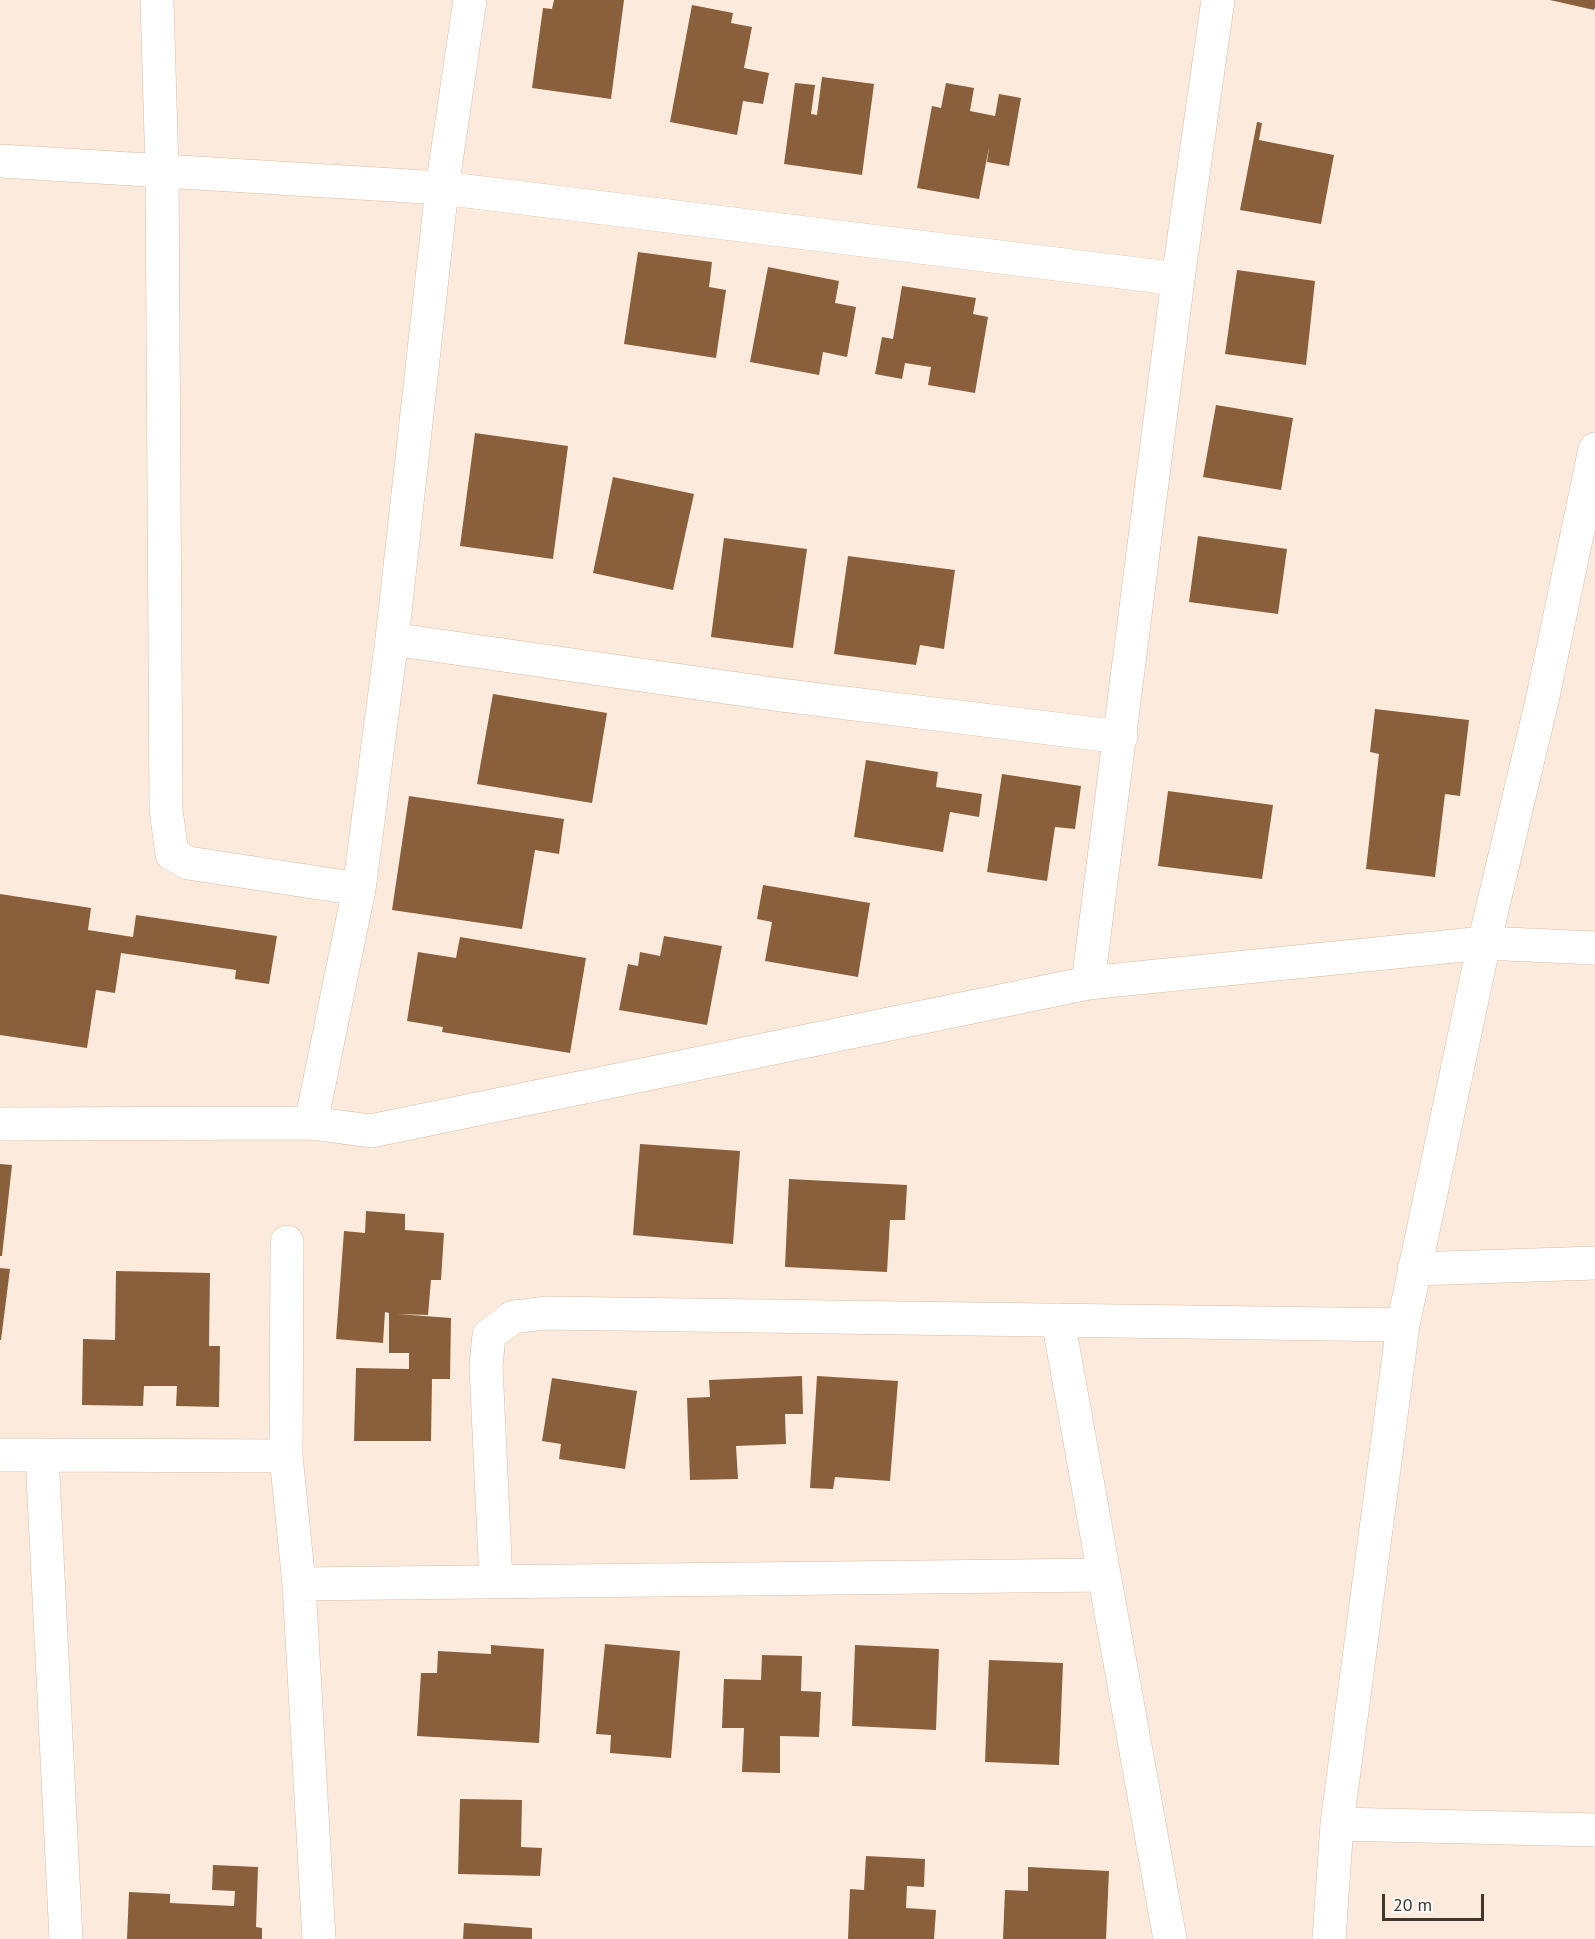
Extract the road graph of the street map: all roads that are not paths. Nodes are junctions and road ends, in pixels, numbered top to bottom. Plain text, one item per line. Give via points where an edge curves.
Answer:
1 (158, 0) edge
2 (470, 0) edge
3 (1218, 0) edge
4 (0, 161) edge
5 (162, 171) junction
6 (442, 188) junction
7 (1178, 279) junction
8 (1595, 449) edge
9 (392, 639) junction
10 (1121, 737) junction
11 (359, 889) junction
12 (1484, 943) junction
13 (1595, 948) edge
14 (1088, 983) junction
15 (311, 1123) junction
16 (0, 1124) edge
17 (287, 1242) dead end
18 (1595, 1263) edge
19 (1414, 1269) junction
20 (1058, 1320) junction
21 (1403, 1325) junction
22 (0, 1455) edge
23 (42, 1455) junction
24 (286, 1456) junction
25 (1104, 1575) junction
26 (496, 1582) junction
27 (299, 1584) junction
28 (1337, 1824) junction
29 (1595, 1830) edge
30 (66, 1939) edge
31 (319, 1939) edge
32 (1170, 1939) edge
33 (1329, 1939) edge

1 - 5 street
2 - 6 street
3 - 7 street
4 - 5 street
5 - 6 street
5 - 11 street via 166,810 172,854 188,863
6 - 7 street
6 - 9 street
7 - 10 street
8 - 12 street via 1542,701
9 - 10 street via 773,694
9 - 11 street
10 - 14 street
11 - 15 street
12 - 13 street
12 - 14 street
12 - 19 street
14 - 15 street via 371,1131
15 - 16 street
17 - 24 street
18 - 19 street
19 - 21 street
20 - 21 street
20 - 25 street
20 - 26 street via 545,1313 513,1317 489,1335 486,1366
21 - 28 street
22 - 23 street
23 - 24 street
23 - 30 street
24 - 27 street
25 - 26 street
25 - 32 street
26 - 27 street
27 - 31 street
28 - 29 street
28 - 33 street

